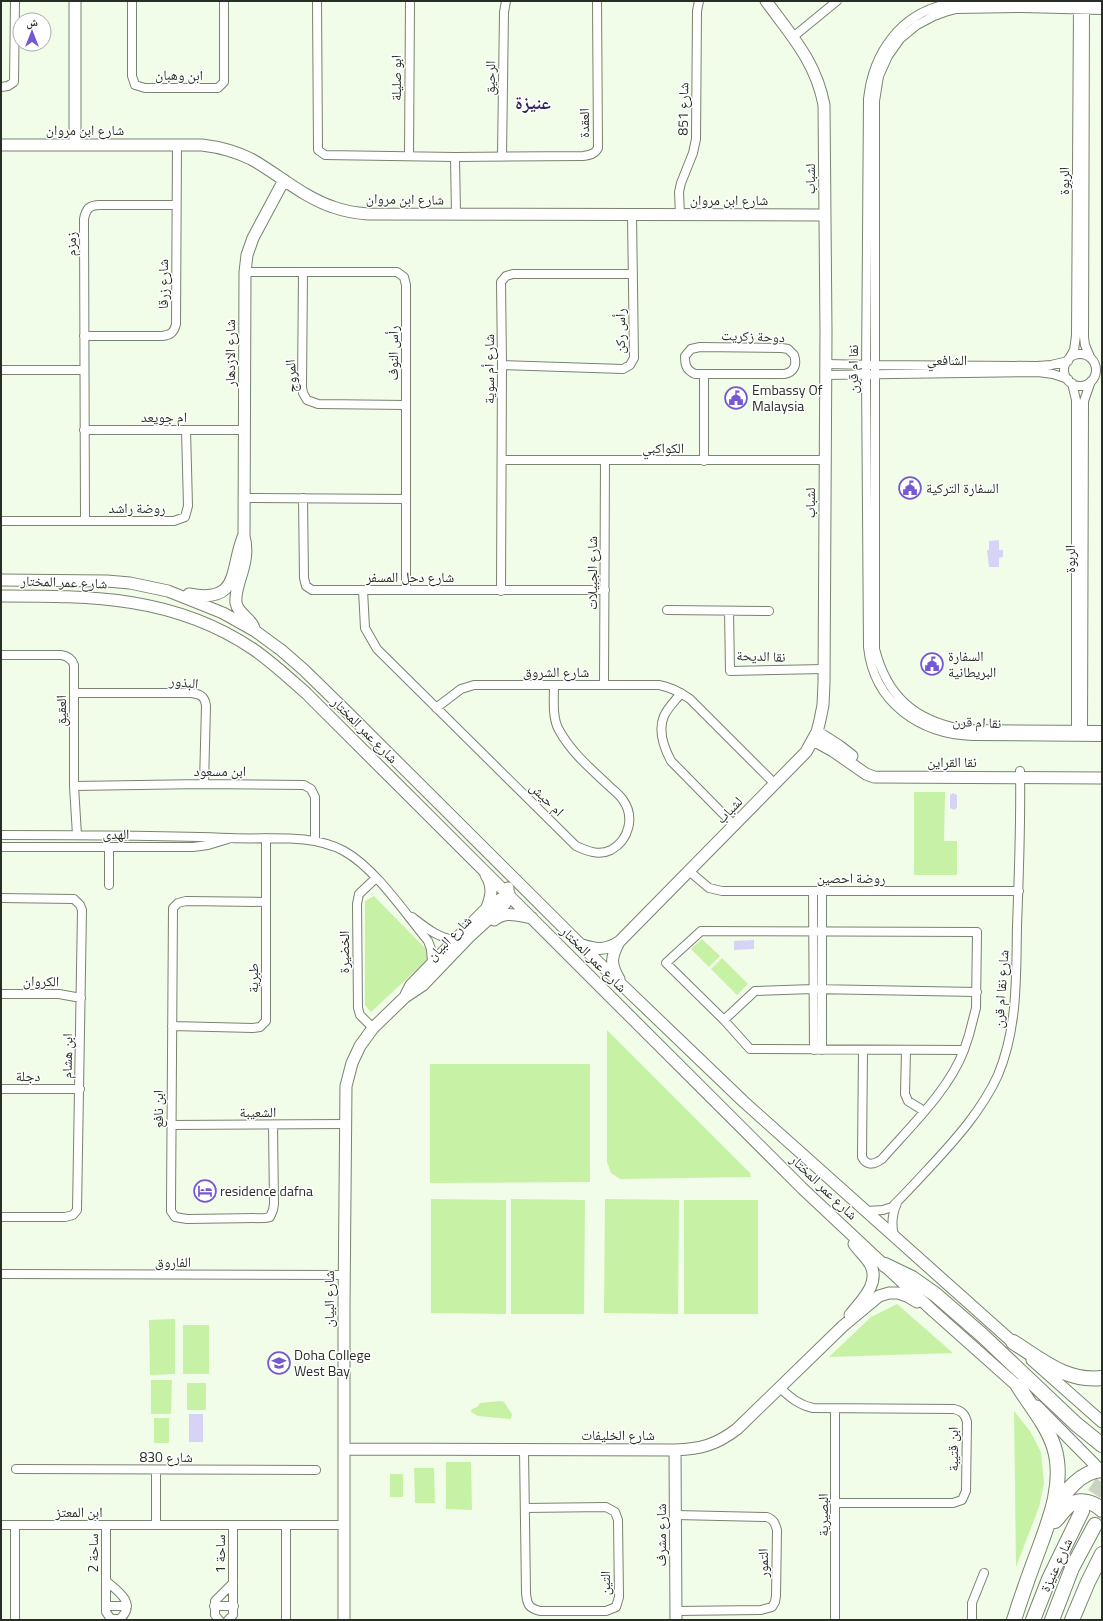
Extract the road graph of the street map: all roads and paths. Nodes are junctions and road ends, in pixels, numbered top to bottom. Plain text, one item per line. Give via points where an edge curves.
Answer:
1 (15, 1) edge
2 (75, 1) edge
3 (132, 1) edge
4 (224, 1) edge
5 (317, 1) edge
6 (410, 1) edge
7 (506, 1) edge
8 (597, 1) edge
9 (699, 1) edge
10 (766, 1) edge
11 (837, 1) edge
12 (1102, 2) edge
13 (1081, 6) junction
14 (1102, 10) edge
15 (793, 37) junction
16 (1, 87) edge
17 (1, 145) edge
18 (75, 145) junction
19 (177, 145) junction
20 (409, 156) junction
21 (502, 156) junction
22 (456, 157) junction
23 (284, 180) junction
24 (176, 205) junction
25 (456, 215) junction
26 (632, 215) junction
27 (680, 215) junction
28 (824, 216) junction
29 (245, 272) junction
30 (303, 273) junction
31 (633, 274) junction
32 (84, 336) junction
33 (1092, 359) junction
34 (1068, 360) junction
35 (825, 364) junction
36 (866, 364) junction
37 (1102, 364) edge
38 (502, 365) junction
39 (1, 370) edge
40 (84, 370) junction
41 (875, 370) junction
42 (704, 374) junction
43 (825, 375) junction
44 (866, 375) junction
45 (1102, 376) edge
46 (1092, 380) junction
47 (1070, 381) junction
48 (406, 405) junction
49 (84, 430) junction
50 (186, 430) junction
51 (245, 430) junction
52 (502, 460) junction
53 (825, 460) junction
54 (605, 461) junction
55 (704, 461) junction
56 (245, 498) junction
57 (304, 498) junction
58 (406, 499) junction
59 (85, 520) junction
60 (1, 521) edge
61 (244, 536) junction
62 (1, 580) edge
63 (363, 590) junction
64 (406, 590) junction
65 (605, 590) junction
66 (501, 591) junction
67 (176, 594) junction
68 (1, 596) edge
69 (667, 610) dead end
70 (730, 611) junction
71 (769, 611) dead end
72 (255, 631) junction
73 (1, 655) edge
74 (824, 669) junction
75 (554, 685) junction
76 (604, 685) junction
77 (74, 692) junction
78 (681, 693) junction
79 (436, 708) junction
80 (1102, 730) edge
81 (1079, 734) junction
82 (815, 736) junction
83 (1102, 737) edge
84 (1102, 771) edge
85 (1020, 774) junction
86 (1102, 778) edge
87 (204, 784) junction
88 (774, 784) junction
89 (74, 786) junction
90 (734, 826) junction
91 (1, 835) edge
92 (77, 835) junction
93 (168, 835) junction
94 (230, 838) junction
95 (266, 838) junction
96 (315, 841) junction
97 (1, 847) edge
98 (109, 847) junction
99 (168, 848) junction
100 (483, 869) junction
101 (689, 871) junction
102 (508, 872) junction
103 (376, 878) junction
104 (109, 885) dead end
105 (818, 891) junction
106 (1019, 891) junction
107 (507, 894) junction
108 (530, 894) junction
109 (1, 898) edge
110 (266, 902) junction
111 (403, 910) junction
112 (485, 910) junction
113 (532, 918) junction
114 (817, 931) junction
115 (469, 938) junction
116 (455, 940) junction
117 (619, 942) junction
118 (581, 945) junction
119 (432, 963) junction
120 (621, 983) junction
121 (817, 989) junction
122 (976, 992) junction
123 (1, 994) edge
124 (404, 997) junction
125 (81, 998) junction
126 (724, 1020) junction
127 (172, 1026) junction
128 (373, 1028) junction
129 (818, 1050) junction
130 (863, 1050) junction
131 (906, 1050) junction
132 (964, 1050) junction
133 (1, 1089) edge
134 (80, 1089) junction
135 (924, 1111) junction
136 (346, 1124) junction
137 (171, 1125) junction
138 (273, 1125) junction
139 (902, 1198) junction
140 (866, 1210) junction
141 (832, 1216) junction
142 (1, 1217) edge
143 (894, 1236) junction
144 (885, 1265) junction
145 (1, 1274) edge
146 (344, 1275) junction
147 (933, 1311) junction
148 (843, 1326) junction
149 (1013, 1342) junction
150 (1102, 1378) edge
151 (1018, 1386) junction
152 (780, 1388) junction
153 (835, 1409) junction
154 (1102, 1422) edge
155 (1102, 1445) edge
156 (345, 1449) junction
157 (524, 1450) junction
158 (675, 1450) junction
159 (16, 1469) dead end
160 (156, 1470) junction
161 (316, 1470) dead end
162 (1101, 1471) edge
163 (836, 1503) junction
164 (525, 1508) junction
165 (1102, 1510) edge
166 (1082, 1511) tunnel mouth
167 (676, 1515) junction
168 (1, 1525) edge
169 (15, 1525) junction
170 (106, 1525) junction
171 (156, 1525) junction
172 (233, 1525) junction
173 (345, 1525) junction
174 (1095, 1525) dead end
175 (286, 1526) junction
176 (1046, 1528) junction
177 (1101, 1554) edge
178 (984, 1573) dead end
179 (1102, 1576) edge
180 (106, 1581) junction
181 (233, 1583) junction
182 (1080, 1601) junction
183 (106, 1606) junction
184 (127, 1606) junction
185 (214, 1606) junction
186 (234, 1606) junction
187 (676, 1615) edge
188 (15, 1620) edge
189 (219, 1620) edge
190 (228, 1620) edge
191 (286, 1620) edge
192 (344, 1620) edge
193 (835, 1620) edge
194 (972, 1620) edge
195 (1014, 1620) edge
196 (1032, 1620) edge
197 (1052, 1620) edge
198 (1072, 1620) edge

1 - 16 street via 14,82
2 - 18 street
3 - 4 street, ابن وهبان via 132,76 135,85 145,88 218,88 224,82
5 - 20 street, العقدة via 318,150 325,155
6 - 20 street, ابو صليلة
7 - 21 street, الرحيق
8 - 21 street, العقدة via 598,148 590,155 583,156
9 - 27 street, شارع 851 via 696,139 679,192
10 - 15 street, لشباب
11 - 15 street
12 - 13 street, نقا ام قرن
13 - 14 street, نقا ام قرن
13 - 33 street, الربوة via 1084,337
13 - 34 street, الربوة via 1076,336 1074,350
13 - 36 street, نقا ام قرن via 989,2 947,5 915,18 884,48 873,72 868,100
13 - 41 street, نقا ام قرن via 945,12 908,31 888,56 875,93
15 - 28 street, لشباب via 812,65 824,105
17 - 18 street, شارع ابن مروان
18 - 19 street, شارع ابن مروان
19 - 23 street, شارع ابن مروان via 202,145 231,151 251,159
19 - 24 street, شارع زرقا
20 - 22 street, العقدة
21 - 22 street, العقدة
22 - 25 street
23 - 25 street, شارع ابن مروان via 332,207 348,212
23 - 29 street, شارع الازدهار via 253,238
24 - 32 street, زمزم via 100,205 89,207 86,211
24 - 32 street, شارع زرقا via 175,330 162,336
25 - 26 street, شارع ابن مروان
26 - 27 street, شارع ابن مروان
26 - 31 street, رأس ركن
27 - 28 street, شارع ابن مروان
28 - 35 street, لشباب
29 - 30 street, رأس النوف
29 - 51 street, شارع الازدهار
30 - 48 street, المروج via 302,387 306,400 318,404
30 - 48 street, رأس النوف via 397,272 404,278
31 - 38 street, شارع أم سوية via 519,273 506,276 501,284
31 - 38 street, رأس ركن via 634,358 627,367 623,369
32 - 40 street, زمزم
33 - 34 street via 1077,354
33 - 37 street
33 - 46 street via 1096,370
34 - 41 street, الشافعي via 1038,366
34 - 47 street via 1065,370
35 - 36 street, الشافعي
35 - 43 street, لشباب
36 - 41 street, الشافعي
36 - 44 street, نقا ام قرن
38 - 52 street, شارع أم سوية
39 - 40 street
40 - 49 street, زمزم
41 - 44 street, الشافعي
41 - 47 street, الشافعي via 1038,372 1053,374
41 - 81 street, نقا ام قرن via 875,649 887,682 910,709 941,725 960,729
42 - 42 street, دوحة زكريت via 784,374 792,371 796,360 792,351 782,348 694,348 688,351 685,356 686,366 691,372
42 - 55 street
43 - 44 street, الشافعي
43 - 53 street, لشباب
44 - 81 street, نقا ام قرن via 868,647 872,667 880,684 892,701 907,714 923,725 942,732 973,736
45 - 46 street
46 - 47 street via 1082,385
46 - 81 street, الربوة via 1084,401
47 - 81 street, الربوة via 1076,400
48 - 58 street, رأس النوف
49 - 50 street, ام جويعد
49 - 59 street, زمزم
50 - 51 street, ام جويعد
50 - 59 street, روضة راشد via 188,506 185,517 174,521
51 - 56 street, شارع الازدهار
52 - 54 street, الكواكبي
52 - 66 street, شارع أم سوية
53 - 55 street, الكواكبي
53 - 74 street, لشباب
54 - 55 street, الكواكبي
54 - 65 street, شارع الجبيلات
56 - 57 street
56 - 61 street, شارع الازدهار
57 - 58 street
57 - 63 street, شارع دحل المسفر via 306,586 315,590
58 - 64 street, رأس النوف
59 - 60 street, روضة راشد
61 - 67 street, شارع الازدهار via 234,574 219,594
61 - 72 street, شارع الازدهار via 246,556 236,602 239,612 250,621
62 - 67 street, شارع عمر المختار via 107,581 153,587
63 - 64 street, شارع دحل المسفر
63 - 79 street, ام حيش via 364,625 371,640
64 - 66 street, شارع دحل المسفر
65 - 66 street, شارع دحل المسفر
65 - 76 street, شارع الجبيلات
67 - 72 street, شارع عمر المختار via 223,613
68 - 100 street, شارع عمر المختار via 83,596 136,602 178,613 223,632 276,666 307,694
69 - 70 street
70 - 71 street
70 - 74 street, نقا الديحة via 730,671
72 - 102 street, شارع عمر المختار via 304,670
73 - 77 street, العقيق via 66,655 73,661
74 - 82 street, لشباب via 822,712
75 - 76 street, شارع الشروق
75 - 79 street, شارع الشروق via 474,685 455,693
75 - 79 street, ام حيش via 555,719 563,738 570,748 623,799 629,813 626,836 611,850 602,853 590,852 576,846
76 - 78 street, شارع الشروق via 659,685
77 - 87 street, البذور via 191,693 202,696 206,706
77 - 89 street, العقيق
78 - 88 street, شارع الشروق
78 - 90 street via 663,721 662,741 667,755
80 - 81 street, نقا ام قرن
81 - 83 street, نقا ام قرن
82 - 85 street, نقا القراين via 866,774 874,777
82 - 88 street, لشباب via 806,752
84 - 85 street, نقا القراين
85 - 86 street, نقا القراين
85 - 106 street, شارع نقا ام قرن
87 - 89 street, ابن مسعود
87 - 96 street, ابن مسعود via 308,787 315,797
88 - 90 street, لشباب
89 - 92 street, العقيق
90 - 101 street, لشباب
91 - 92 street, الهدى
92 - 93 street, الهدى
93 - 94 street, الهدى
93 - 99 street
94 - 95 street, الهدى
94 - 99 street, الهدى via 200,847
95 - 96 street, الهدى
95 - 110 street, طبرية
96 - 103 street, الهدى via 331,845 354,857
97 - 98 street, الهدى
98 - 99 street, الهدى
98 - 104 street
100 - 107 street, شارع عمر المختار
100 - 112 street via 490,880 491,891 491,898
101 - 105 street, روضة احصين via 709,888 722,891
101 - 117 street, لشباب
102 - 107 street, شارع البيان
102 - 108 street, شارع عمر المختار
103 - 111 street, الهدى
103 - 128 street, الخضيرة via 359,894 357,904 358,1008 360,1015
105 - 106 street, روضة احصين
105 - 114 street
106 - 139 street, شارع نقا ام قرن via 1015,1008 1010,1036 998,1074 970,1120
107 - 108 street via 518,891
107 - 112 street, شارع البيان
107 - 113 street, شارع عمر المختار
107 - 115 street, شارع البيان via 505,904
108 - 118 street, شارع عمر المختار
109 - 125 street, ابن هشام via 66,898 74,899 80,904
110 - 127 street, ابن نافع via 186,901 175,905 172,913
110 - 127 street, طبرية via 264,1024 253,1028
111 - 116 street, الهدى via 434,933
111 - 119 street, الهدى via 428,941
112 - 116 street, شارع البيان
113 - 115 street via 503,914
113 - 141 street, شارع عمر المختار
114 - 121 street
114 - 122 street via 977,932
114 - 126 street via 701,931 666,963
115 - 124 street, شارع البيان via 423,986
116 - 119 street, شارع البيان
117 - 118 street, لشباب via 600,949
117 - 120 street, لشباب via 612,960 614,971
118 - 120 street, شارع عمر المختار
119 - 124 street, شارع البيان via 410,985
120 - 140 street, شارع عمر المختار via 744,1102
121 - 122 street
121 - 126 street via 755,991
121 - 129 street
122 - 132 street via 976,1008
123 - 125 street, الكروان via 59,994
124 - 128 street, شارع البيان
125 - 134 street, ابن هشام
126 - 129 street via 750,1049
127 - 137 street, ابن نافع
128 - 136 street, شارع البيان via 360,1046 348,1075
129 - 130 street
130 - 131 street
130 - 135 street via 862,1157 865,1162 875,1164 882,1159
131 - 132 street
131 - 135 street via 905,1094 908,1101
132 - 135 street via 948,1079
133 - 134 street, دجلة
134 - 142 street, ابن هشام via 76,1213 69,1217
136 - 138 street, الشعيبة
136 - 146 street, شارع البيان
137 - 138 street, الشعيبة
137 - 138 street, ابن نافع via 171,1211 177,1218 187,1219 270,1217 274,1204
139 - 140 street, شارع نقا ام قرن via 892,1207
139 - 143 street, شارع نقا ام قرن via 893,1214
140 - 143 street, شارع عمر المختار
141 - 144 street, شارع عمر المختار
141 - 148 street, شارع الخليفات via 873,1270 872,1286
143 - 149 street, شارع عمر المختار
144 - 147 street, شارع عمر المختار
144 - 155 highway via 912,1278 936,1295
145 - 146 street, الفاروق
146 - 156 street, شارع البيان
147 - 148 street, شارع الخليفات via 907,1296 889,1293 879,1296
147 - 151 street, شارع عمر المختار
148 - 152 street, شارع الخليفات
149 - 150 highway via 1064,1374
149 - 154 street, شارع عمر المختار
151 - 162 street, شارع عمر المختار
151 - 176 highway via 1045,1428 1056,1455 1057,1482
152 - 153 street, ابن قتيبة via 803,1406
152 - 158 street, شارع الخليفات via 725,1439 694,1449
153 - 163 street, البصيرية
153 - 163 street, ابن قتيبة via 954,1409 963,1412 967,1422 966,1491 962,1500 952,1503
156 - 157 street, شارع الخليفات
156 - 173 street, شارع البيان
157 - 158 street, شارع الخليفات
157 - 164 street, التين
158 - 167 street, شارع مشرف
159 - 160 street, شارع 830
160 - 161 street, شارع 830
160 - 171 street
162 - 176 highway via 1085,1476 1073,1485 1058,1503
163 - 193 street, البصيرية
164 - 164 street, التين via 528,1606 548,1611 606,1611 616,1607 619,1597 618,1520 615,1512 606,1508
165 - 176 highway via 1091,1502 1077,1502 1070,1505
166 - 196 highway, شارع عنيزة
167 - 187 street, شارع مشرف
167 - 187 street, التمور via 767,1517 775,1523 776,1530 776,1596 772,1607 761,1610
168 - 169 street, ابن المعتز
169 - 170 street, ابن المعتز
169 - 188 street
170 - 171 street, ابن المعتز
170 - 180 street, ساحة 2
171 - 172 street, ابن المعتز
172 - 175 street, ابن المعتز
172 - 181 street, ساحة 1
173 - 175 street, ابن المعتز
173 - 192 street, شارع البيان
174 - 197 highway, شارع عنيزة via 1072,1568
175 - 191 street
176 - 195 highway
177 - 182 highway
178 - 194 street via 972,1603
179 - 182 highway
180 - 183 street, ساحة 2
180 - 184 street, ساحة 2 via 122,1595
181 - 185 street, ساحة 1 via 216,1599
181 - 186 street, ساحة 1
182 - 198 highway
183 - 184 street
183 - 184 street via 107,1615 111,1619 122,1617
185 - 186 street
185 - 189 street via 215,1615
186 - 190 street, ساحة 1 via 233,1615

